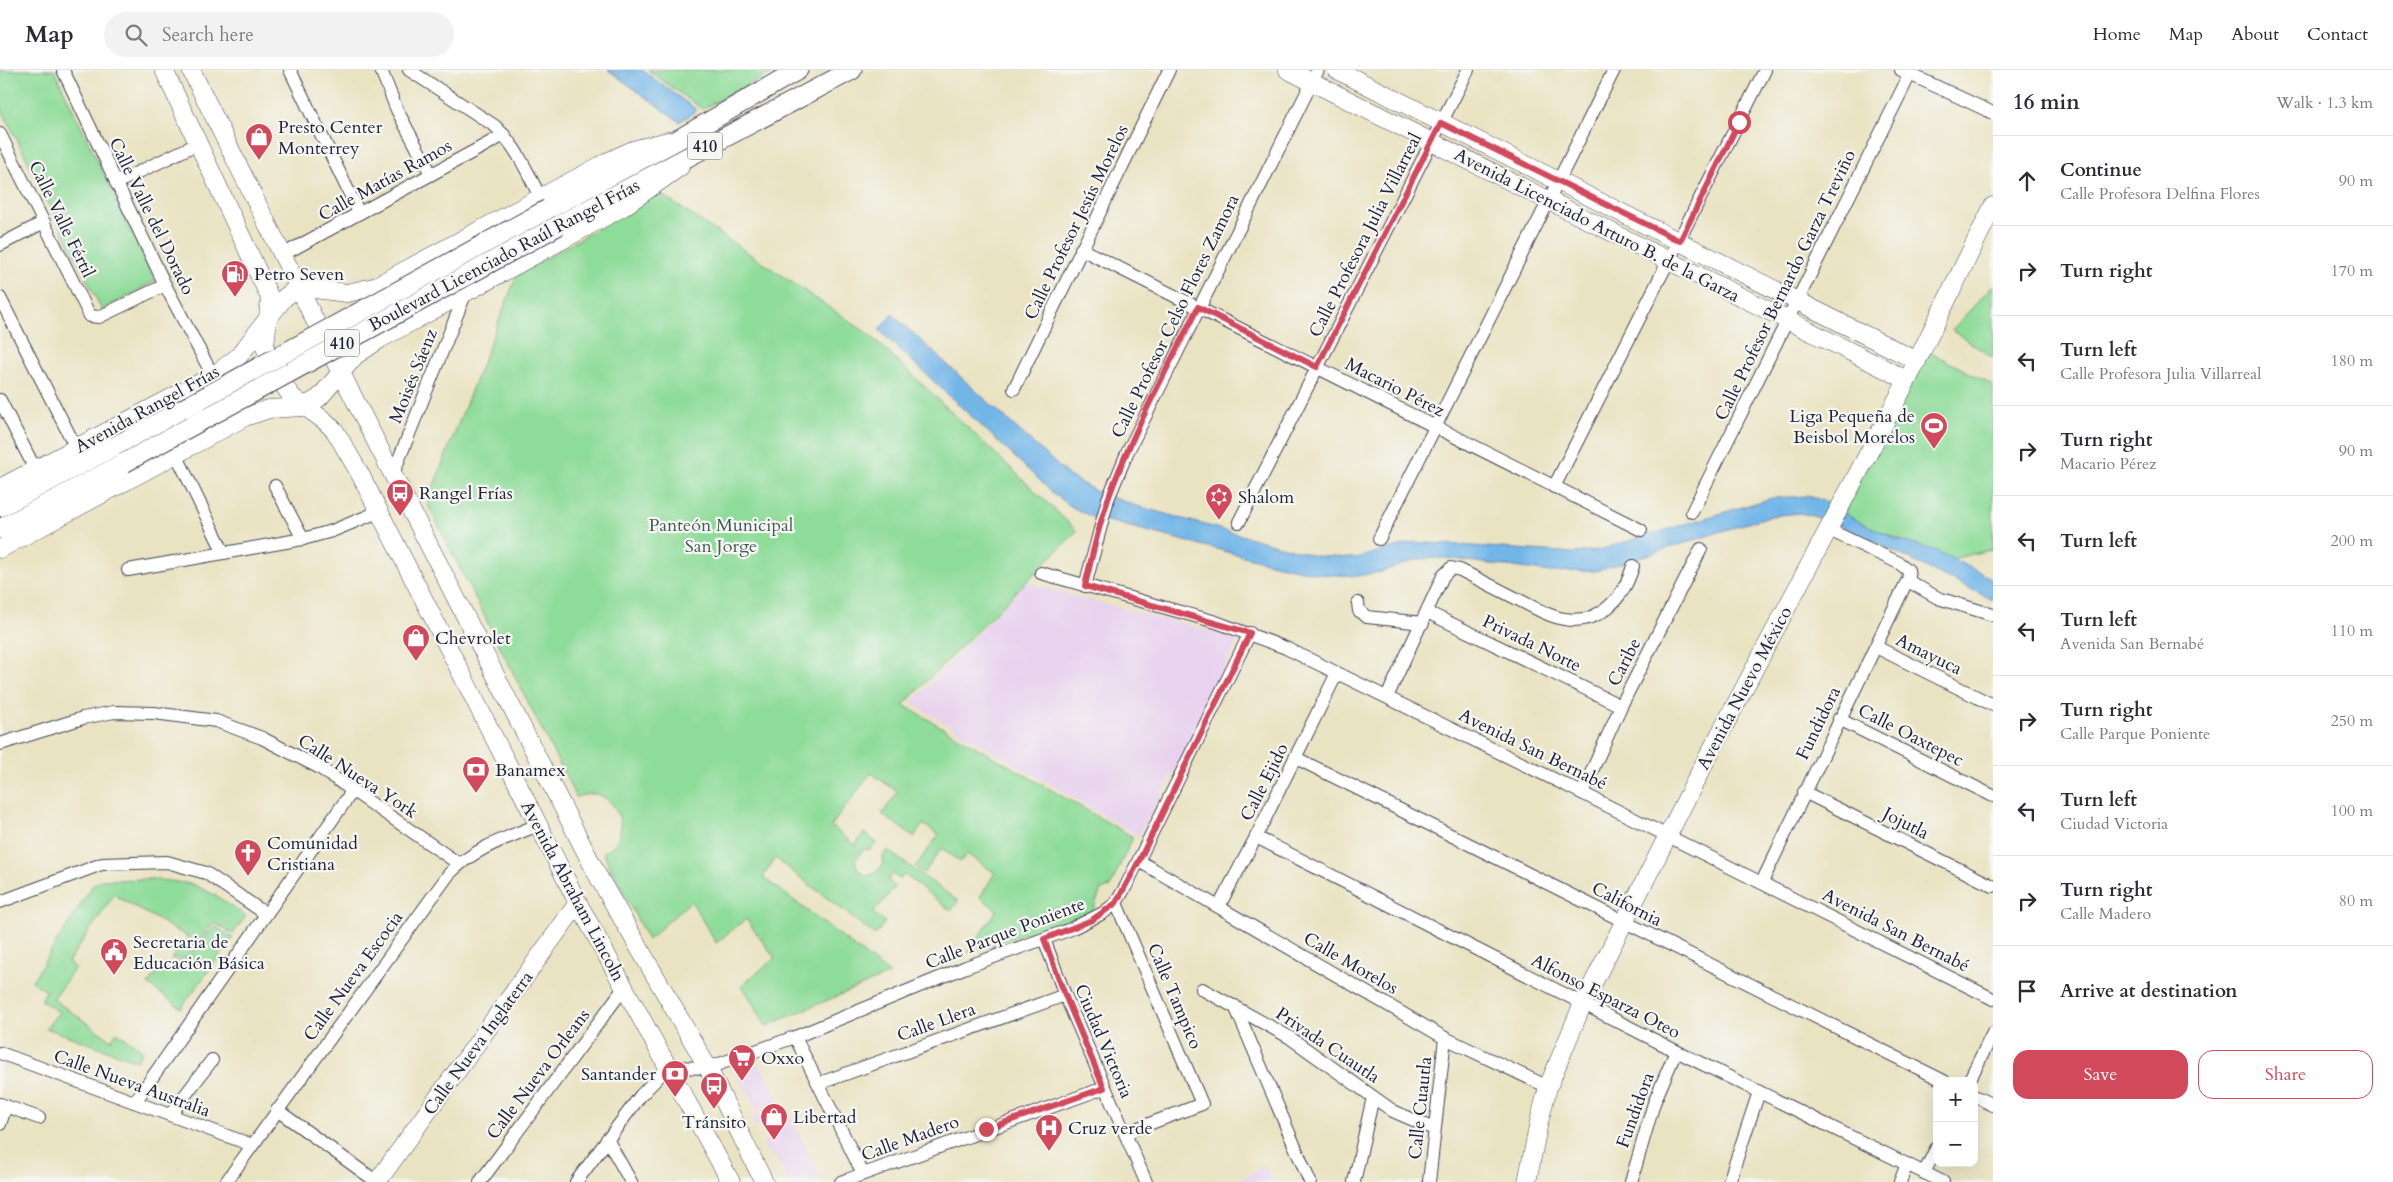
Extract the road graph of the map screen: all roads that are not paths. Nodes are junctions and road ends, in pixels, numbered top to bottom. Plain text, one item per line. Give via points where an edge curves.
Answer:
1 (63, 70) edge
2 (164, 70) edge
3 (191, 70) edge
4 (290, 70) edge
5 (381, 70) edge
6 (409, 70) edge
7 (798, 70) edge
8 (852, 70) edge
9 (1169, 70) edge
10 (1288, 70) edge
11 (1337, 70) edge
12 (1468, 70) edge
13 (1614, 70) edge
14 (1765, 70) edge
15 (1908, 71) edge
16 (1315, 76) edge
17 (1993, 113) edge
18 (1441, 123) junction
19 (0, 134) edge
20 (504, 135) junction
21 (1432, 142) junction
22 (199, 143) junction
23 (692, 153) junction
24 (431, 174) junction
25 (1558, 181) junction
26 (116, 183) junction
27 (1549, 200) junction
28 (544, 203) junction
29 (1993, 206) edge
30 (359, 213) junction
31 (44, 222) junction
32 (1680, 241) junction
33 (0, 244) edge
34 (1081, 249) junction
35 (436, 254) junction
36 (282, 255) junction
37 (1670, 261) junction
38 (166, 285) junction
39 (298, 288) junction
40 (461, 295) junction
41 (0, 298) edge
42 (1796, 300) junction
43 (1198, 307) junction
44 (268, 317) junction
45 (1787, 320) junction
46 (1917, 361) junction
47 (1317, 367) junction
48 (340, 371) junction
49 (208, 378) junction
50 (1906, 380) junction
51 (1014, 389) dead end
52 (0, 400) edge
53 (168, 400) junction
54 (303, 406) junction
55 (225, 427) junction
56 (1434, 427) junction
57 (195, 443) junction
58 (76, 448) junction
59 (176, 454) junction
60 (35, 469) junction
61 (393, 474) junction
62 (275, 486) dead end
63 (1554, 487) junction
64 (0, 488) edge
65 (0, 507) edge
66 (378, 512) junction
67 (1692, 512) dead end
68 (1239, 522) dead end
69 (1828, 527) junction
70 (2, 528) edge
71 (1641, 530) dead end
72 (303, 539) junction
73 (1379, 539) dead end
74 (0, 548) edge
75 (1701, 549) dead end
76 (224, 553) junction
77 (1633, 566) dead end
78 (128, 570) dead end
79 (1041, 574) dead end
80 (1908, 581) junction
81 (1085, 586) junction
82 (1358, 603) dead end
83 (1993, 615) edge
84 (1425, 618) junction
85 (1250, 633) junction
86 (1876, 647) junction
87 (1337, 673) junction
88 (1387, 697) junction
89 (1993, 705) edge
90 (1621, 706) junction
91 (1840, 719) junction
92 (0, 744) edge
93 (1296, 758) junction
94 (352, 790) junction
95 (1582, 792) junction
96 (1804, 792) junction
97 (1993, 796) edge
98 (538, 825) junction
99 (1667, 835) junction
100 (1256, 838) junction
101 (1139, 861) junction
102 (459, 864) junction
103 (1762, 882) junction
104 (1993, 886) edge
105 (0, 902) edge
106 (1116, 903) junction
107 (1219, 906) junction
108 (581, 907) junction
109 (266, 914) junction
110 (1624, 923) junction
111 (1044, 939) junction
112 (624, 988) junction
113 (1202, 989) dead end
114 (1065, 995) junction
115 (1993, 999) edge
116 (1583, 1003) junction
117 (1235, 1006) junction
118 (1993, 1033) edge
119 (795, 1037) junction
120 (1445, 1038) junction
121 (1676, 1051) junction
122 (0, 1053) edge
123 (212, 1060) dead end
124 (668, 1067) junction
125 (708, 1068) junction
126 (1936, 1077) edge
127 (1971, 1077) edge
128 (820, 1083) junction
129 (1548, 1087) junction
130 (1104, 1088) junction
131 (1759, 1092) junction
132 (1373, 1097) junction
133 (1978, 1098) edge
134 (135, 1102) junction
135 (3, 1105) edge
136 (1993, 1105) edge
137 (277, 1110) junction
138 (170, 1115) junction
139 (39, 1118) dead end
140 (0, 1124) edge
141 (1434, 1129) junction
142 (1125, 1134) junction
143 (607, 1139) junction
144 (252, 1145) junction
145 (1933, 1155) edge
146 (1907, 1164) junction
147 (1924, 1173) junction
148 (864, 1174) junction
149 (226, 1182) edge
150 (377, 1182) edge
151 (389, 1182) edge
152 (480, 1182) edge
153 (576, 1182) edge
154 (631, 1182) edge
155 (731, 1182) edge
156 (764, 1182) edge
157 (841, 1182) edge
158 (1146, 1182) edge
159 (1310, 1182) edge
160 (1354, 1182) edge
161 (1429, 1182) edge
162 (1527, 1182) edge
163 (1631, 1182) edge
164 (1729, 1182) edge
165 (1900, 1182) edge
166 (1943, 1182) edge

1 - 26 street, Calle Valle del Dorado
2 - 22 main road, Avenida Abraham Lincoln
3 - 36 main road
4 - 30 street
5 - 24 street via 397,110
6 - 20 street
7 - 28 main road, Boulevard Licenciado Raúl Rangel Frías / 410 via 679,139
8 - 23 main road, Boulevard Licenciado Raúl Rangel Frías / 410
9 - 34 street, Calle Profesor Jesús Morelos
10 - 16 main road, Avenida Licenciado Arturo B. de la Garza
11 - 18 main road, Avenida Licenciado Arturo B. de la Garza
12 - 18 street, Calle Profesora Julia Villarreal
13 - 25 street
14 - 32 street
15 - 17 street
15 - 42 street, Calle Profesor Bernardo Garza Treviño
16 - 21 main road, Avenida Licenciado Arturo B. de la Garza
16 - 43 street, Calle Profesor Celso Flores Zamora
18 - 21 street, Calle Profesora Julia Villarreal
18 - 25 main road, Avenida Licenciado Arturo B. de la Garza
19 - 31 street, Calle Valle Fértil
20 - 24 street, Calle Matías Ramos
20 - 28 street
21 - 27 main road, Avenida Licenciado Arturo B. de la Garza
21 - 47 street, Calle Profesora Julia Villarreal
22 - 26 street
22 - 44 main road, Avenida Abraham Lincoln via 270,298
23 - 40 main road via 678,169 623,206
23 - 70 main road, Boulevard Licenciado Raúl Rangel Frías / 410, bridge
24 - 30 street, Calle Matías Ramos
25 - 27 street
25 - 32 main road, Avenida Licenciado Arturo B. de la Garza
26 - 38 street, Calle Valle del Dorado
27 - 37 main road, Avenida Licenciado Arturo B. de la Garza
27 - 56 street
28 - 35 main road
28 - 65 main road, Boulevard Licenciado Raúl Rangel Frías / 410, bridge
29 - 46 main road, Avenida Nuevo México
30 - 36 street, Calle Matías Ramos
31 - 33 street
31 - 38 street, Calle Valle Fértil via 88,314 94,318
32 - 37 street
32 - 42 main road, Avenida Licenciado Arturo B. de la Garza
34 - 43 street, Macario Pérez
34 - 51 street, Calle Profesor Jesús Morelos
35 - 39 main road via 374,288 347,293
35 - 40 main road via 451,256 458,265 466,280
35 - 40 main road via 426,266 431,283 445,295
36 - 39 main road
37 - 45 main road, Avenida Licenciado Arturo B. de la Garza
37 - 63 street
38 - 49 street, Calle Valle del Dorado
39 - 44 main road, Avenida Rangel Frías via 284,298
39 - 48 main road
40 - 48 main road via 380,339
40 - 61 street, Moisés Sáenz
41 - 58 street
42 - 45 street, Calle Profesor Bernardo Garza Treviño
42 - 46 main road, Avenida Licenciado Arturo B. de la Garza
43 - 47 street, Macario Pérez
43 - 81 street, Calle Profesor Celso Flores Zamora via 1144,415 1108,499
44 - 49 main road, Avenida Rangel Frías via 238,357
44 - 54 main road, Avenida Abraham Lincoln via 265,348 273,370 285,389
45 - 50 main road, Avenida Licenciado Arturo B. de la Garza
45 - 67 street, Calle Profesor Bernardo Garza Treviño
46 - 50 main road, Avenida Nuevo México
47 - 56 street, Macario Pérez
47 - 68 street, Calle Profesora Julia Villarreal
48 - 54 main road via 319,398
48 - 61 main road
49 - 53 main road, Avenida Rangel Frías
49 - 55 main road via 200,399 214,420
50 - 69 main road, Avenida Nuevo México
52 - 60 street
53 - 57 main road via 191,400 197,404 204,420
53 - 58 main road, Avenida Rangel Frías
54 - 55 main road via 256,412
54 - 66 main road, Avenida Abraham Lincoln via 326,420 335,431
55 - 57 main road
56 - 63 street, Macario Pérez
56 - 73 street
57 - 59 main road
58 - 60 main road, Avenida Rangel Frías
59 - 74 main road
59 - 76 street
60 - 64 main road, Avenida Rangel Frías
61 - 125 main road via 599,878
62 - 72 street
63 - 71 street, Macario Pérez
66 - 72 street
66 - 98 main road, Avenida Abraham Lincoln
69 - 80 street via 1904,565 1909,573
69 - 99 main road, Avenida Nuevo México
72 - 76 street
75 - 90 street, Caribe
76 - 78 street
77 - 84 street via 1624,589 1611,606 1570,620 1548,614 1451,568 1443,576
79 - 81 street, Avenida San Bernabé
80 - 83 street via 1938,598
80 - 86 street, Fundidora
81 - 85 street, Avenida San Bernabé
82 - 84 street, Privada Norte via 1359,611 1368,617
84 - 88 street
84 - 90 street, Privada Norte
85 - 87 street, Avenida San Bernabé
85 - 101 street, Calle Parque Poniente
86 - 89 street, Amayuca
86 - 91 street, Fundidora
87 - 88 street, Avenida San Bernabé
87 - 93 street, Calle Ejido
88 - 95 street, Avenida San Bernabé
90 - 95 street, Caribe
91 - 96 street, Fundidora
91 - 97 street, Calle Oaxtepec
92 - 94 street, Calle Nueva York via 83,718 114,712 154,713 216,721 286,750
93 - 100 street, Calle Ejido
93 - 110 street, California
94 - 102 street, Calle Nueva York
94 - 109 street
95 - 99 street, Avenida San Bernabé
96 - 103 street, Fundidora
96 - 104 street, Jojutla
98 - 102 street, Calle Nueva Escocia via 498,841
98 - 108 main road, Avenida Abraham Lincoln
99 - 103 street, Avenida San Bernabé
99 - 110 main road, Avenida Nuevo México
100 - 107 street, Calle Ejido
100 - 116 street, Alfonso Esparza Oteo
101 - 106 street, Calle Parque Poniente
101 - 107 street, Calle Morelos
102 - 137 street, Calle Nueva Escocia via 434,893
103 - 115 street, Avenida San Bernabé
105 - 109 street via 102,864 166,862 206,873
106 - 111 street, Calle Parque Poniente via 1092,920
106 - 142 street, Calle Tampico via 1202,1104
107 - 120 street, Calle Morelos
108 - 112 main road, Avenida Abraham Lincoln
108 - 150 main road, Calle Nueva Inglaterra
108 - 151 main road, Calle Nueva Inglaterra
109 - 134 street
110 - 116 main road, Avenida Nuevo México
110 - 126 street, California
111 - 114 street, Ciudad Victoria
111 - 119 street, Calle Parque Poniente via 966,967
112 - 124 main road, Avenida Abraham Lincoln
112 - 152 street, Calle Nueva Orleans
113 - 117 street, Privada Cuautla
114 - 128 street, Calle Llera
114 - 130 street, Ciudad Victoria
116 - 121 street, Alfonso Esparza Oteo
116 - 129 main road, Avenida Nuevo México
117 - 132 street, Privada Cuautla via 1289,1037
117 - 159 street
118 - 127 street
119 - 125 street, Calle Parque Poniente
119 - 128 street
120 - 129 street, Calle Morelos
120 - 141 street, Calle Cuautla
121 - 131 street, Alfonso Esparza Oteo
121 - 163 street, Fundidora via 1654,1103
122 - 134 street, Calle Nueva Australia
123 - 138 street
124 - 125 street
124 - 143 street
124 - 155 main road, Avenida Abraham Lincoln
125 - 156 main road
128 - 148 street
129 - 162 main road, Avenida Nuevo México
130 - 142 street, Ciudad Victoria
130 - 148 street, Calle Madero
131 - 146 street, Alfonso Esparza Oteo
131 - 164 street
132 - 141 street, Privada Cuautla via 1405,1118
132 - 160 street
133 - 136 street
134 - 138 street, Calle Nueva Australia
135 - 139 street
135 - 140 street
137 - 144 street, Calle Nueva Escocia
137 - 150 street
138 - 144 street, Calle Nueva Australia
141 - 161 street, Calle Cuautla
142 - 158 street, Ciudad Victoria
143 - 153 street
143 - 154 street
144 - 149 street, Calle Nueva Escocia
145 - 147 street
146 - 147 street, Alfonso Esparza Oteo
146 - 165 street
147 - 166 street, Alfonso Esparza Oteo
148 - 157 street, Calle Madero

